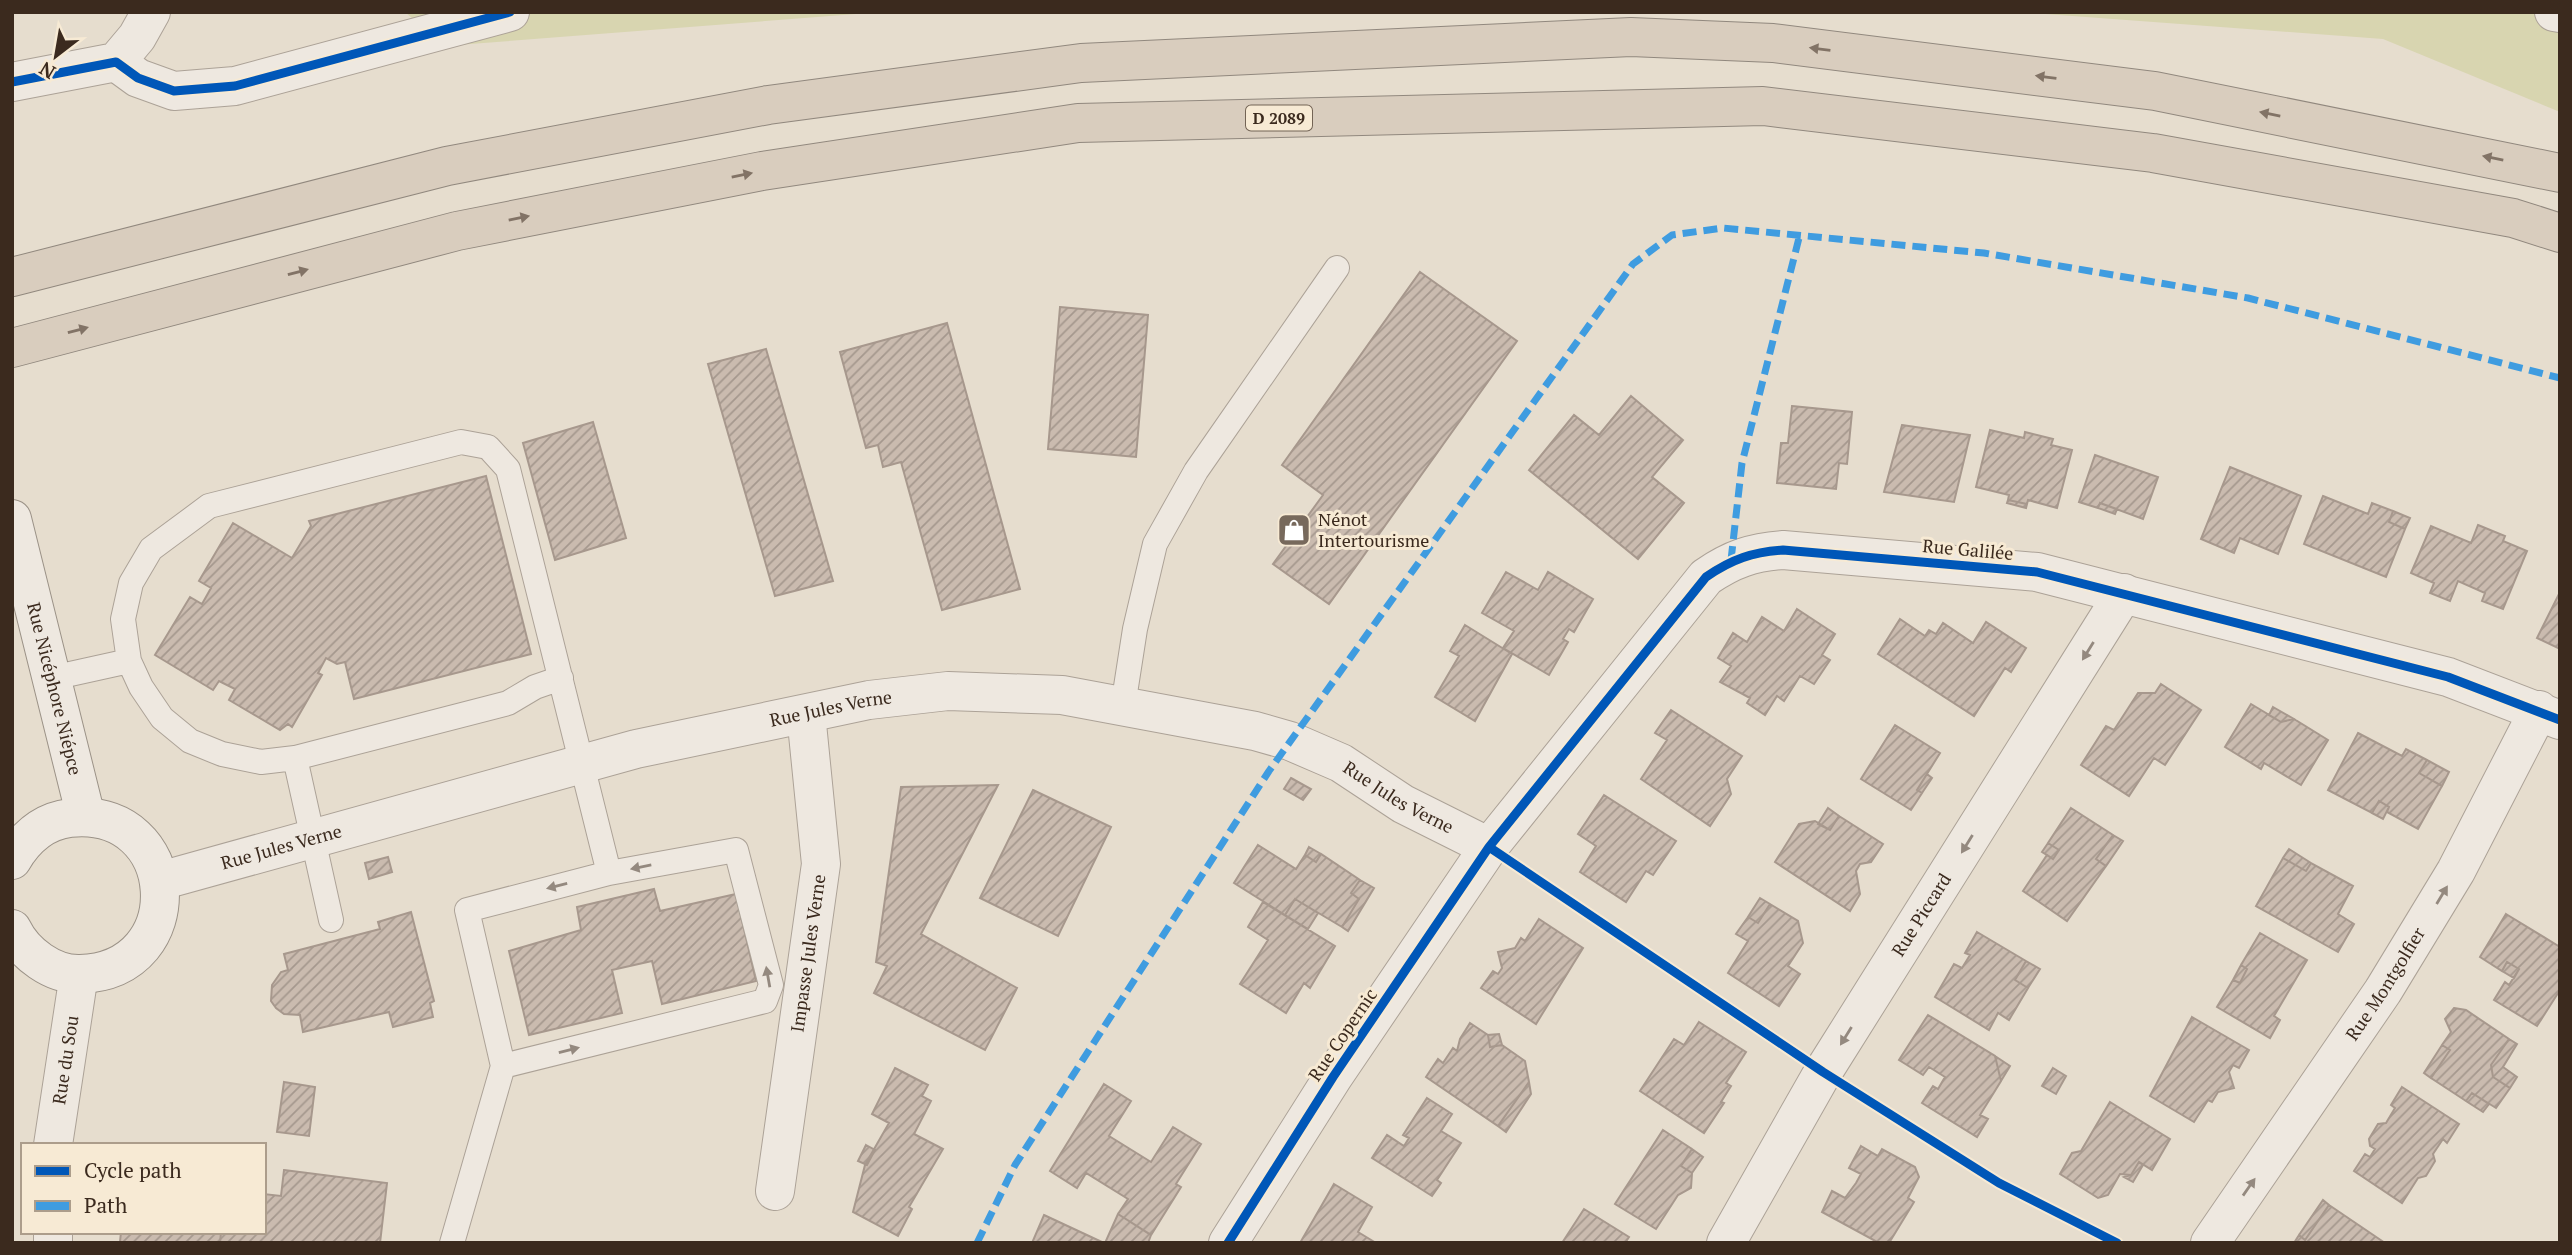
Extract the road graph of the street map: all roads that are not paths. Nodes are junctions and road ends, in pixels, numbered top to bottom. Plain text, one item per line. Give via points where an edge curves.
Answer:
1 (151, 12) edge
2 (510, 12) edge
3 (2554, 12) edge
4 (2560, 13) edge
5 (116, 62) junction
6 (12, 82) edge
7 (2560, 173) edge
8 (2560, 233) edge
9 (1338, 268) dead end
10 (12, 277) edge
11 (12, 348) edge
12 (12, 519) edge
13 (2124, 593) junction
14 (129, 661) junction
15 (52, 678) junction
16 (561, 678) junction
17 (1122, 706) junction
18 (806, 714) junction
19 (2550, 715) edge
20 (295, 758) junction
21 (583, 763) junction
22 (86, 817) junction
23 (311, 837) junction
24 (1489, 847) junction
25 (12, 860) edge
26 (609, 873) junction
27 (160, 880) junction
28 (331, 919) dead end
29 (12, 929) edge
30 (79, 974) junction
31 (503, 1066) junction
32 (53, 1143) edge
33 (775, 1191) dead end
34 (452, 1243) edge
35 (1228, 1243) edge
36 (1726, 1243) edge
37 (2210, 1243) edge

1 - 5 street
2 - 5 street via 235,86 174,91 138,78
3 - 4 street
5 - 6 street
7 -> 10 highway via 2155,91 1773,43 1618,38 1081,63 768,105 447,166
11 -> 8 highway, D 2089 via 457,231 762,171 1078,123 1763,106 2153,153 2513,218
9 - 17 lane via 1196,471 1155,544
12 - 15 street, Rue Nicéphore Niépce
13 - 19 street, Rue Galilée via 2448,677
13 - 24 street, Rue Galilée via 2037,572 1783,550 1731,560 1706,576
13 -> 36 street, Rue Piccard via 1823,1072
14 - 15 lane
14 - 16 lane via 124,619 131,583 151,549 209,506 461,442 488,447 508,470
14 - 20 lane via 162,718 190,741 261,762
15 - 22 street, Rue Nicéphore Niépce
16 - 20 lane via 508,703
16 - 21 lane
17 - 18 street, Rue Jules Verne via 1062,695 948,691 869,700
17 - 24 street, Rue Jules Verne via 1290,741 1341,762 1403,804
18 - 21 street, Rue Jules Verne
18 - 33 street, Impasse Jules Verne via 821,864
37 -> 19 street, Rue Montgolfier via 2383,991
20 - 23 lane
21 - 23 street, Rue Jules Verne
21 - 26 lane
22 - 25 street via 41,828
22 - 27 street via 114,822 136,838 151,855
23 - 27 street, Rue Jules Verne
23 - 28 lane
24 - 35 street, Rue Copernic
26 -> 31 lane via 467,909
31 -> 26 lane via 765,1001 771,985 736,849
27 - 30 street via 157,923 143,946 107,971
29 - 30 street via 36,958 60,971
30 - 32 street, Rue du Sou
31 - 34 lane

